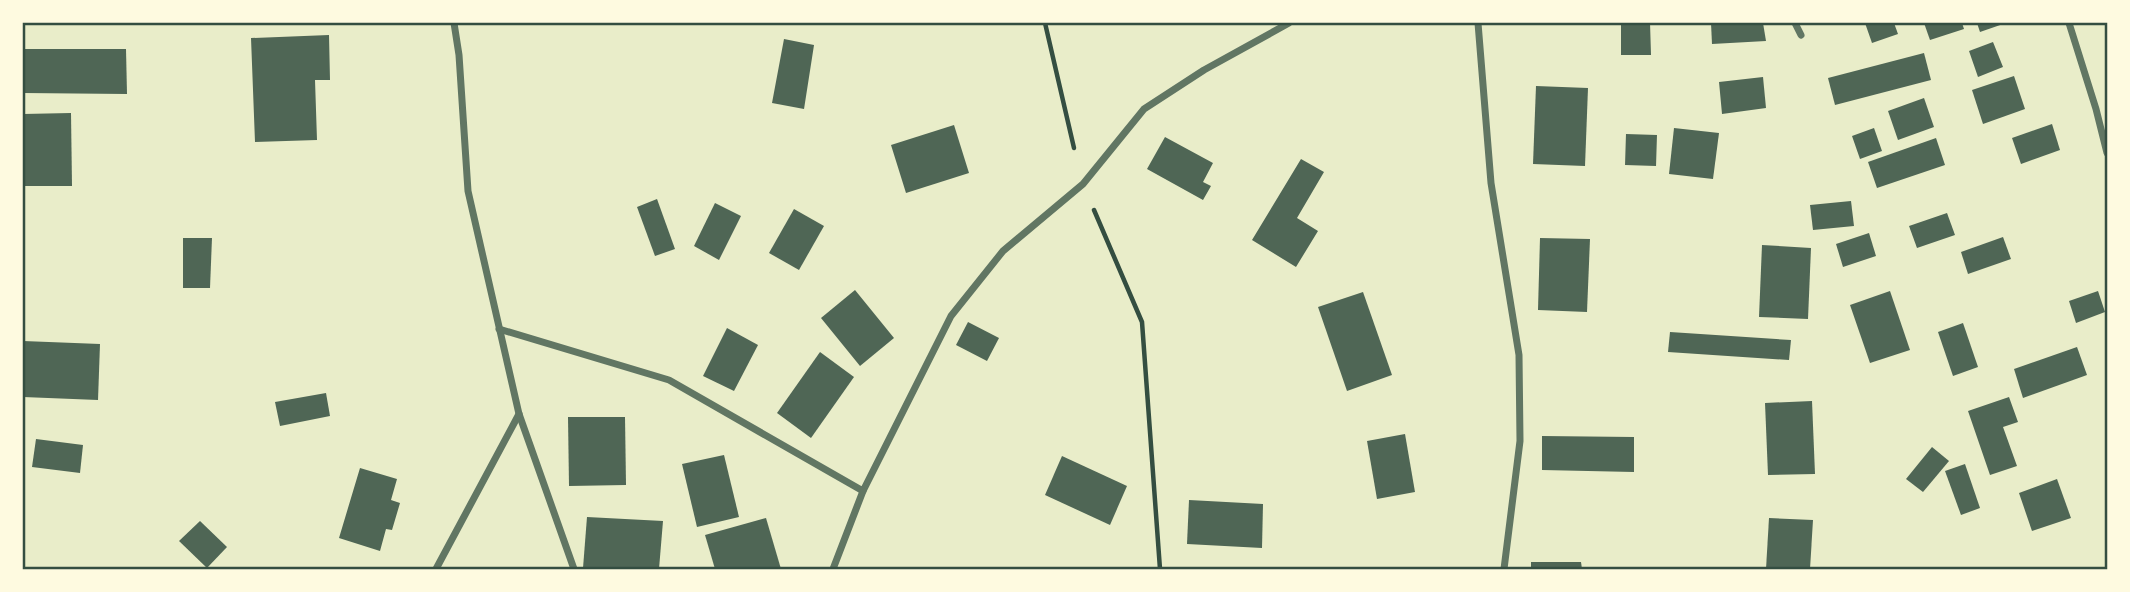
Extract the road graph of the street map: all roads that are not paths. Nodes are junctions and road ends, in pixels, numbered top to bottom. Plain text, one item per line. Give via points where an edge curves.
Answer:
1 (454, 23) edge
2 (1289, 23) edge
3 (1478, 23) edge
4 (1795, 23) edge
5 (2069, 23) edge
6 (1801, 35) dead end
7 (2107, 153) edge
8 (499, 329) junction
9 (519, 414) junction
10 (863, 491) junction
11 (436, 569) edge
12 (574, 569) edge
13 (833, 569) edge
14 (1504, 569) edge

1 - 8 street via 468,191
2 - 10 street via 1144,108 1083,184 1003,251 951,316
3 - 14 street via 1491,183 1519,355 1520,441
4 - 6 street
5 - 7 street
8 - 9 street
8 - 10 street via 668,380
9 - 11 street
9 - 12 street
10 - 13 street

